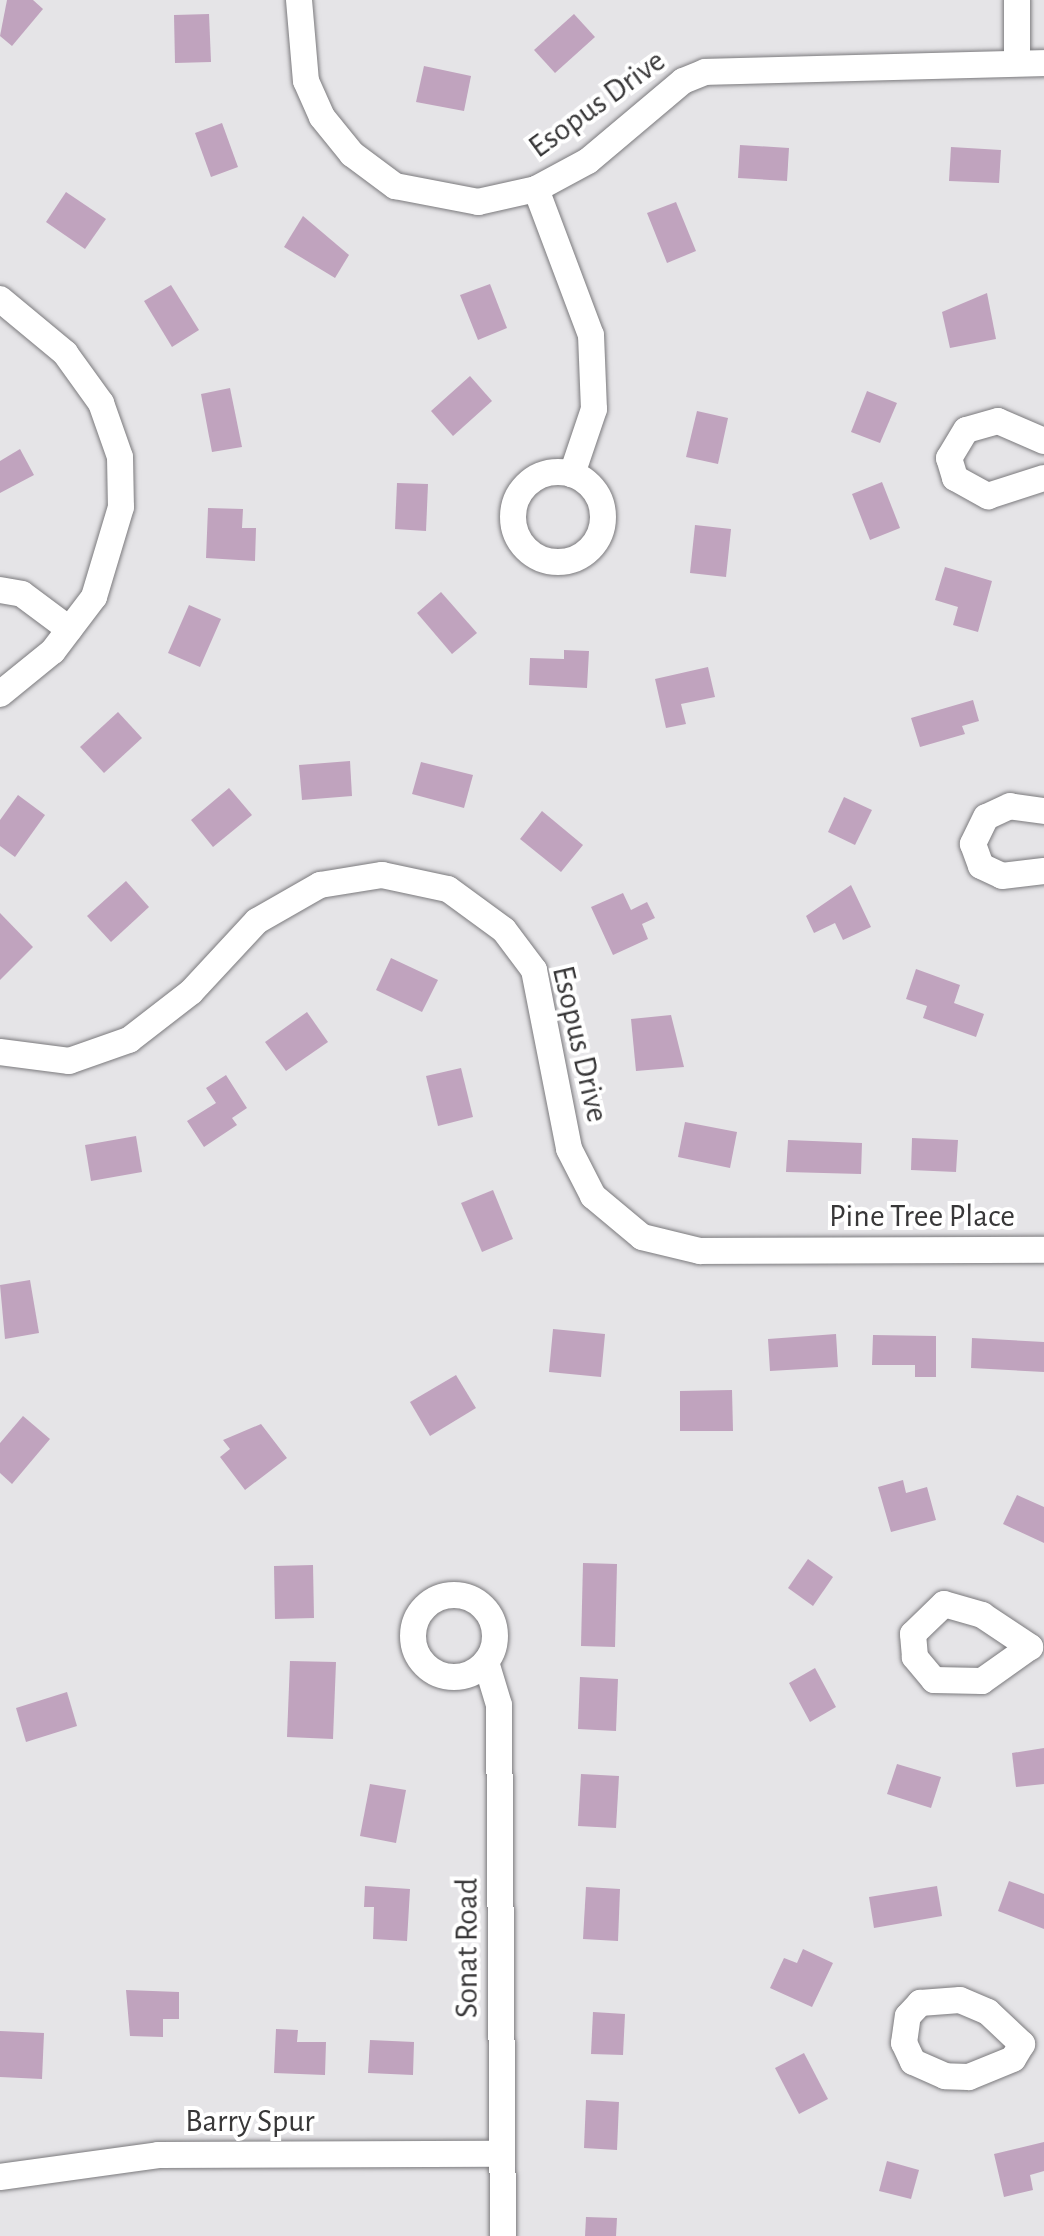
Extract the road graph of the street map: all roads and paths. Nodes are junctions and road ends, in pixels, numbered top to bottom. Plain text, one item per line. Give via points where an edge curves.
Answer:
1 (299, 0) edge
2 (1017, 0) edge
3 (1017, 63) junction
4 (1044, 63) edge
5 (536, 189) junction
6 (0, 299) edge
7 (1044, 441) edge
8 (572, 474) dead end
9 (1044, 478) edge
10 (0, 590) edge
11 (69, 629) junction
12 (3, 687) edge
13 (1044, 811) edge
14 (1044, 871) edge
15 (0, 1052) edge
16 (1044, 1250) edge
17 (800, 1251) joint
18 (486, 1662) dead end
19 (502, 2154) junction
20 (0, 2177) edge
21 (503, 2236) edge

1 - 5 street, Esopus Drive via 306,81 322,117 372,171 433,197 478,202
2 - 3 street
3 - 4 street, Esopus Drive
3 - 5 street, Esopus Drive via 705,72 683,81 588,161
5 - 8 street via 591,335 594,409
6 - 11 street via 82,373 120,457 115,542 94,597
7 - 9 street via 998,421 966,430 949,458 955,478 974,494 1001,496
10 - 11 street via 22,594
11 - 12 street
13 - 14 street via 1010,806 986,817 973,844 981,866 1002,876
15 - 17 street, Esopus Drive via 69,1061 129,1040 191,992 257,921 320,885 382,875 448,889 504,930 534,970 569,1149 593,1196 642,1237 700,1251
16 - 17 street, Pine Tree Place
18 - 19 street, Sonat Road via 499,1705
19 - 20 street, Barry Spur via 158,2155
19 - 21 street, Sonat Road

